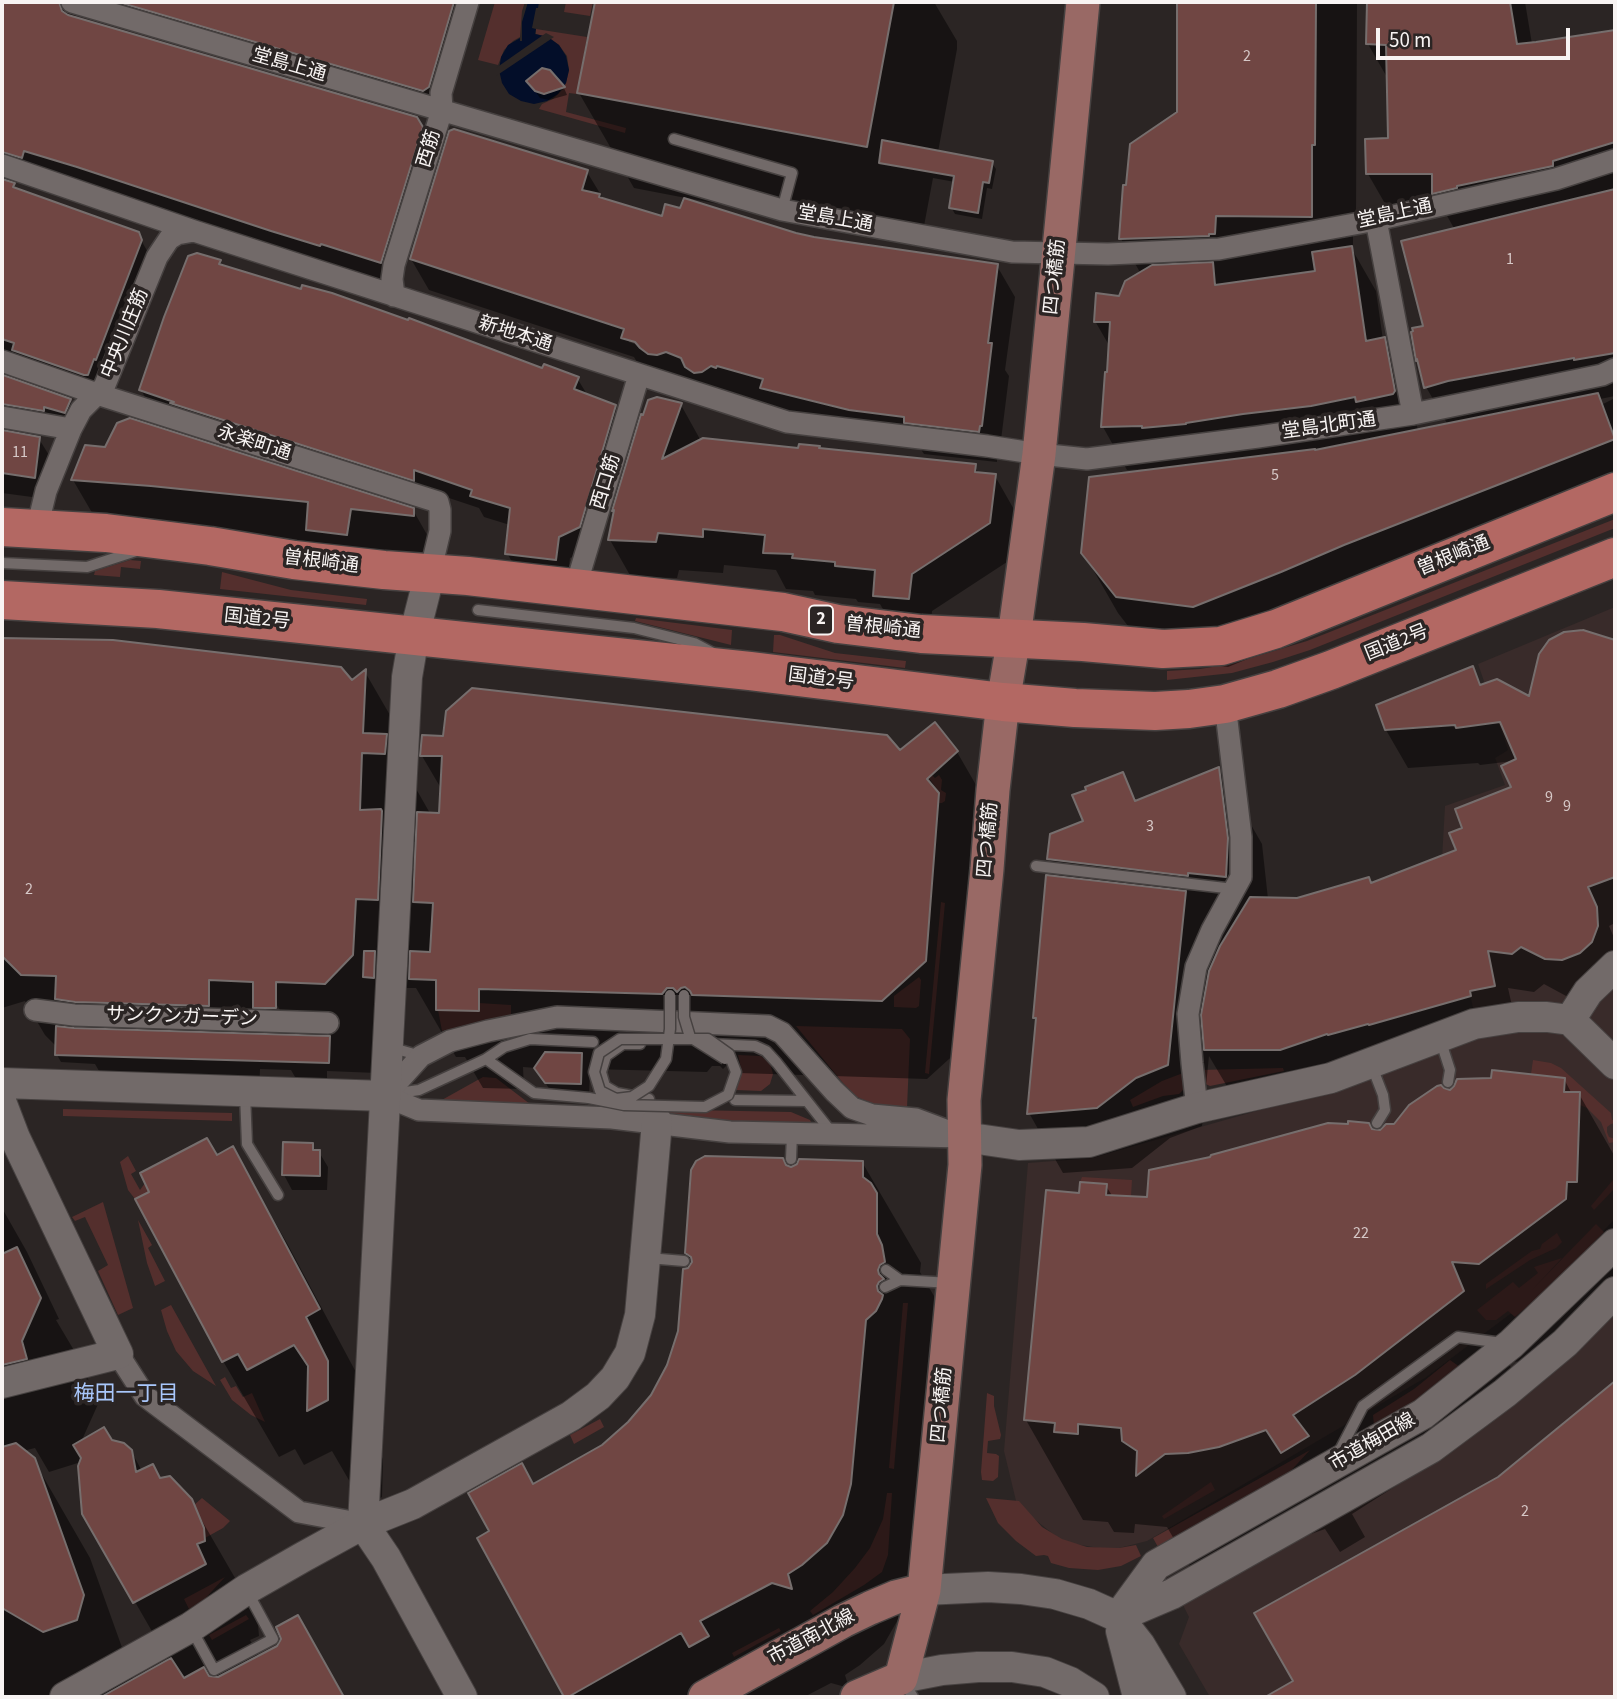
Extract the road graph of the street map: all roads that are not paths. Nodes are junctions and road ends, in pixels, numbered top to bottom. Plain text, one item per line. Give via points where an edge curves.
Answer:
1 (72, 2) edge
2 (468, 2) edge
3 (1083, 2) edge
4 (442, 110) junction
5 (674, 139) dead end
6 (1615, 160) edge
7 (2, 165) edge
8 (782, 210) junction
9 (1376, 220) junction
10 (194, 231) junction
11 (1058, 253) junction
12 (394, 296) junction
13 (2, 361) edge
14 (1615, 369) edge
15 (639, 375) junction
16 (97, 394) junction
17 (1413, 414) junction
18 (2, 416) edge
19 (71, 429) junction
20 (1039, 454) junction
21 (1615, 492) edge
22 (19, 527) edge
23 (167, 541) junction
24 (1615, 556) edge
25 (2, 563) edge
26 (430, 573) junction
27 (575, 589) junction
28 (2, 600) edge
29 (478, 610) dead end
30 (414, 636) junction
31 (1014, 638) junction
32 (750, 671) junction
33 (1003, 702) junction
34 (1224, 705) junction
35 (1036, 866) dead end
36 (1234, 889) junction
37 (1615, 966) edge
38 (670, 995) dead end
39 (684, 995) dead end
40 (35, 1010) dead end
41 (1570, 1020) junction
42 (328, 1023) dead end
43 (1440, 1036) junction
44 (389, 1040) junction
45 (593, 1042) dead end
46 (421, 1056) junction
47 (486, 1059) junction
48 (1370, 1063) junction
49 (1615, 1064) edge
50 (1448, 1082) dead end
51 (2, 1083) edge
52 (245, 1092) junction
53 (385, 1096) junction
54 (735, 1100) dead end
55 (806, 1101) junction
56 (2, 1104) edge
57 (1197, 1108) junction
58 (657, 1122) junction
59 (1377, 1123) dead end
60 (792, 1134) junction
61 (833, 1134) junction
62 (964, 1137) junction
63 (792, 1159) dead end
64 (278, 1195) dead end
65 (1615, 1244) edge
66 (645, 1258) junction
67 (684, 1261) dead end
68 (886, 1270) dead end
69 (900, 1280) junction
70 (954, 1283) junction
71 (885, 1287) dead end
72 (1615, 1293) edge
73 (1511, 1344) junction
74 (118, 1354) junction
75 (2, 1383) edge
76 (1330, 1467) junction
77 (363, 1524) junction
78 (247, 1590) junction
79 (925, 1590) junction
80 (1118, 1617) junction
81 (191, 1627) junction
82 (901, 1691) edge
83 (65, 1697) edge
84 (462, 1697) edge
85 (705, 1697) edge
86 (857, 1697) edge
87 (1094, 1697) edge
88 (1138, 1697) edge
89 (1171, 1697) edge

1 - 4 street, 堂島上通
2 - 4 street, 西筋 via 441,93
3 - 11 main road, 四つ橋筋
4 - 8 street, 堂島上通
4 - 12 street, 西筋 via 394,265
5 - 8 lane via 792,173
6 - 9 street, 堂島上通 via 1556,179
7 - 10 street, 新地本通
8 - 11 street, 堂島上通 via 1012,252
9 - 11 street, 堂島上通 via 1219,249
9 - 17 street
10 - 12 street, 新地本通
10 - 16 street, 中央川庄筋 via 177,234 163,247 104,387
11 - 20 main road, 四つ橋筋
12 - 15 street, 新地本通
13 - 16 street, 永楽町通
14 - 17 street, 堂島北町通
15 - 20 street, 新地本通 via 787,422
15 - 27 street, 西口筋
16 - 19 street, 中央川庄筋
16 - 26 street, 永楽町通 via 438,502 440,531
17 - 20 street, 堂島北町通 via 1087,458
18 - 19 street
19 - 22 street, 中央川庄筋 via 46,491
20 - 31 main road, 四つ橋筋
21 - 31 highway, 曽根崎通 / 2 via 1276,629 1221,646 1163,649
22 - 23 highway, 曽根崎通 / 2
23 - 25 lane via 87,567
23 - 26 highway, 曽根崎通 / 2 via 295,561
24 - 34 highway, 国道2号 via 1331,670
26 - 27 highway, 曽根崎通 / 2
26 - 30 street
27 - 31 highway, 曽根崎通 / 2 via 783,612 921,634
28 - 30 highway, 国道2号 via 158,609
29 - 32 lane via 634,628 694,643
30 - 32 highway, 国道2号
30 - 44 street via 407,677
31 - 33 main road, 四つ橋筋
32 - 33 highway, 国道2号
33 - 34 highway, 国道2号 via 1155,711
33 - 62 main road, 四つ橋筋
34 - 36 street via 1241,837 1241,877
35 - 36 lane
36 - 57 street via 1196,968 1188,1014
37 - 41 street via 1588,992
38 - 47 lane, bridge via 670,1030 668,1039 667,1049 666,1059 649,1086 632,1097 616,1099 600,1091 594,1072 599,1053 620,1040 645,1039 658,1039 670,1039 708,1039 729,1054 736,1072 728,1096 705,1107 625,1105 534,1093
39 - 55 lane, bridge via 690,1037 698,1043 706,1048 724,1058 730,1073 721,1091 703,1100 649,1099 605,1086 601,1072 606,1056 623,1044 692,1044 706,1043 755,1046 766,1051
40 - 42 street, サンクンガーデン
41 - 43 street via 1518,1017 1474,1024
41 - 49 street
43 - 48 street
43 - 50 lane via 1450,1070
44 - 46 lane via 400,1050
44 - 53 street
45 - 47 lane via 530,1039
46 - 53 street
46 - 62 street via 450,1041 556,1017 768,1026 782,1032 852,1108 872,1115 916,1119
47 - 53 lane via 419,1090
48 - 57 street via 1331,1078
48 - 59 lane via 1385,1110
51 - 52 street
52 - 53 street
52 - 64 lane via 247,1144
53 - 58 street via 419,1110
53 - 77 street
54 - 55 lane
55 - 61 lane
56 - 74 street
57 - 62 street via 1089,1142 1018,1145
58 - 60 street
58 - 66 street
60 - 61 street
60 - 63 lane
61 - 62 street
62 - 70 main road, 四つ橋筋
65 - 73 street, 市道梅田線
66 - 67 lane
66 - 77 street via 640,1315 630,1353 598,1396 571,1416 413,1504
68 - 69 lane
69 - 70 lane
69 - 71 lane
70 - 79 main road, 四つ橋筋
72 - 80 street, 市道梅田線 via 1505,1393 1430,1448 1172,1594
73 - 76 street, 市道梅田線 via 1423,1414
73 - 76 lane via 1458,1338 1363,1406
74 - 75 street
74 - 77 street via 145,1396 299,1512
76 - 80 street, 市道梅田線 via 1156,1566
77 - 78 street
77 - 84 street
78 - 81 street
78 - 81 lane via 272,1639 214,1670
79 - 80 street via 989,1587 1055,1594
79 - 82 main road, 四つ橋筋
79 - 85 main road, 市道南北線 via 852,1616
80 - 88 street
80 - 89 street
81 - 83 street
82 - 86 main road
82 - 87 street via 942,1670 1012,1667 1045,1672

